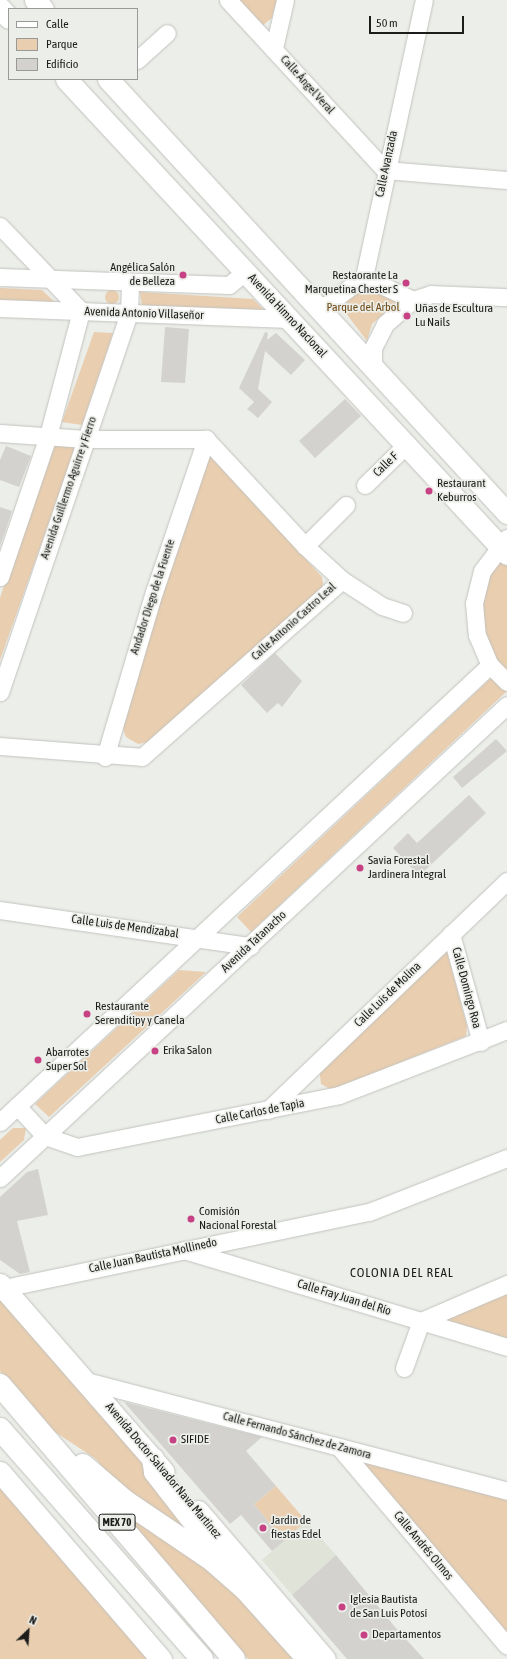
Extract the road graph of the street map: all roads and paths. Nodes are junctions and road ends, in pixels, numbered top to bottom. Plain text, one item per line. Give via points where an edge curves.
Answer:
1 (35, 0) edge
2 (228, 0) edge
3 (285, 0) edge
4 (424, 0) edge
5 (0, 8) edge
6 (43, 8) edge
7 (8, 17) edge
8 (167, 33) dead end
9 (274, 48) junction
10 (138, 59) edge
11 (67, 80) edge
12 (111, 80) edge
13 (385, 170) junction
14 (507, 180) edge
15 (0, 226) edge
16 (241, 268) junction
17 (0, 277) edge
18 (364, 277) junction
19 (48, 279) junction
20 (130, 283) junction
21 (507, 297) edge
22 (414, 300) junction
23 (0, 308) edge
24 (322, 308) junction
25 (81, 311) junction
26 (129, 313) junction
27 (289, 319) junction
28 (373, 366) junction
29 (0, 433) edge
30 (48, 436) junction
31 (86, 439) junction
32 (206, 439) junction
33 (407, 444) junction
34 (365, 485) dead end
35 (346, 505) dead end
36 (507, 513) edge
37 (505, 545) edge
38 (305, 546) junction
39 (0, 577) edge
40 (342, 580) junction
41 (403, 613) dead end
42 (490, 665) junction
43 (507, 682) edge
44 (0, 692) edge
45 (507, 705) edge
46 (0, 746) edge
47 (106, 757) junction
48 (507, 881) edge
49 (0, 910) edge
50 (451, 934) junction
51 (199, 937) junction
52 (250, 946) junction
53 (507, 1030) edge
54 (480, 1042) junction
55 (17, 1106) junction
56 (268, 1110) junction
57 (0, 1122) edge
58 (45, 1136) junction
59 (507, 1158) edge
60 (0, 1178) edge
61 (182, 1249) junction
62 (507, 1284) edge
63 (2, 1286) edge
64 (421, 1321) junction
65 (507, 1347) edge
66 (404, 1368) dead end
67 (86, 1381) junction
68 (0, 1385) edge
69 (0, 1429) edge
70 (39, 1430) junction
71 (339, 1447) junction
72 (153, 1459) junction
73 (0, 1472) edge
74 (507, 1491) edge
75 (136, 1584) junction
76 (245, 1589) junction
77 (507, 1646) edge
78 (161, 1659) edge
79 (187, 1659) edge
80 (202, 1659) edge
81 (234, 1659) edge
82 (286, 1659) edge
83 (308, 1659) edge
84 (325, 1659) edge

1 - 6 main road
2 - 9 street, Calle Ángel Veral
3 - 9 street
4 - 13 street, Calle Avanzada
5 - 7 main road
8 - 10 street
9 - 13 street, Calle Ángel Veral
11 - 16 main road, Avenida Himno Nacional
12 - 24 main road
13 - 14 street
13 - 18 street, Calle Avanzada
15 - 19 street
16 - 20 street via 240,276 229,285
16 - 27 main road, Avenida Himno Nacional
17 - 19 street
18 - 22 street
18 - 24 street
19 - 20 street
19 - 25 street
20 - 26 street, Avenida Guillermo Aguirre y Fierro
21 - 22 street via 431,294
22 - 28 street via 385,324 373,348
23 - 25 street, Avenida Antonio Villaseñor
24 - 28 main road
25 - 26 street, Avenida Antonio Villaseñor
25 - 30 street
26 - 27 street, Avenida Antonio Villaseñor
26 - 31 street, Avenida Guillermo Aguirre y Fierro
27 - 33 main road, Avenida Himno Nacional
28 - 36 main road
29 - 30 street
30 - 31 street
30 - 39 street
31 - 32 street
31 - 44 street, Avenida Guillermo Aguirre y Fierro
32 - 38 street, Calle Antonio Castro Leal
32 - 47 street, Andador Diego de la Fuente via 154,592
33 - 34 street, Calle F
33 - 37 main road, Avenida Himno Nacional
35 - 38 street
37 - 42 street via 482,571 474,603 477,635
38 - 40 street, Calle Antonio Castro Leal
40 - 41 street via 382,606
40 - 47 street, Calle Antonio Castro Leal via 142,757
42 - 43 street
42 - 51 street
45 - 52 street, Avenida Tatanacho
46 - 47 street, Calle Antonio Castro Leal
48 - 50 street, Calle Luis de Molina
49 - 51 street, Calle Luis de Mendizabal
50 - 54 street, Calle Domingo Roa
50 - 56 street, Calle Luis de Molina
51 - 52 street, Calle Luis de Mendizabal
51 - 55 street
52 - 58 street, Avenida Tatanacho
53 - 54 street, Calle Carlos de Tapia
54 - 56 street, Calle Carlos de Tapia via 339,1095
55 - 57 street
55 - 58 street, Calle Carlos de Tapia
56 - 58 street, Calle Carlos de Tapia via 76,1147
58 - 60 street, Avenida Tatanacho
59 - 61 street, Calle Juan Bautista Mollinedo via 369,1212
61 - 63 street, Calle Juan Bautista Mollinedo
61 - 64 street, Calle Fray Juan del Río
62 - 64 street
63 - 67 main road, Avenida Doctor Salvador Nava Martínez
64 - 65 street, Calle Fray Juan del Río
64 - 66 street
67 - 71 street, Calle Fernando Sánchez de Zamora
67 - 72 main road, Avenida Doctor Salvador Nava Martínez
68 - 70 highway, MEX 70
69 - 75 highway, MEX 70
70 - 76 highway via 125,1501 212,1560
70 - 81 highway, MEX 70
71 - 74 street, Calle Fernando Sánchez de Zamora
71 - 77 street, Calle Andrés Olmos
72 - 76 highway via 155,1472
72 - 84 main road, Avenida Doctor Salvador Nava Martínez
73 - 78 main road
75 - 79 highway
75 - 80 highway, MEX 70
76 - 82 highway
76 - 83 highway

